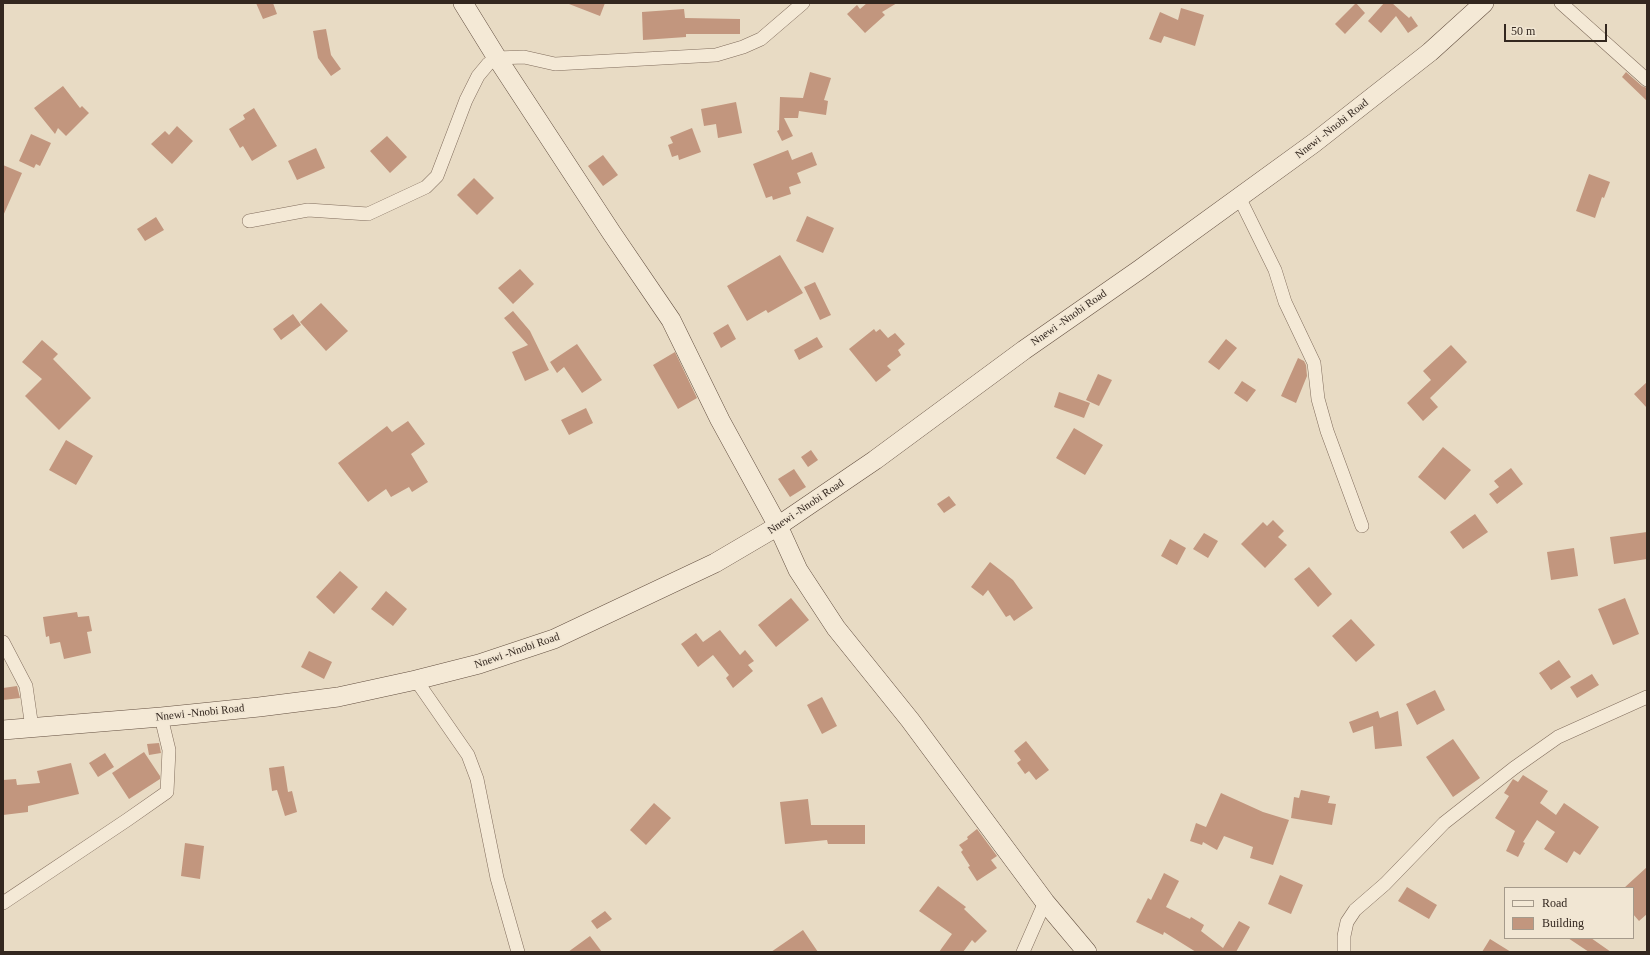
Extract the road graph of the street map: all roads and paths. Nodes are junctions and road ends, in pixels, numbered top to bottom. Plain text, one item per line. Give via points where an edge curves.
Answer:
1 (463, 3) edge
2 (803, 3) edge
3 (1484, 3) edge
4 (1561, 3) edge
5 (497, 58) junction
6 (1647, 80) edge
7 (1239, 197) junction
8 (249, 221) dead end
9 (778, 526) junction
10 (1362, 526) dead end
11 (3, 642) edge
12 (416, 680) junction
13 (1647, 697) edge
14 (161, 717) junction
15 (32, 728) junction
16 (3, 730) edge
17 (3, 902) edge
18 (1045, 902) junction
19 (518, 952) edge
20 (1023, 952) edge
21 (1088, 952) edge
22 (1344, 952) edge

1 - 5 main road
2 - 5 street via 761,39 716,55 555,64 534,58
3 - 7 main road, Nnewi -Nnobi Road via 1430,52 1314,144
4 - 6 street
5 - 8 street via 478,76 466,100 438,176 426,187 368,214 308,210
5 - 9 main road via 671,320 720,420
7 - 9 main road, Nnewi -Nnobi Road via 875,460
7 - 10 street via 1275,270 1285,302 1314,363 1318,399 1327,431
9 - 12 main road, Nnewi -Nnobi Road via 715,564 554,639 479,664
9 - 18 main road via 798,570 836,628 901,708
11 - 15 street via 26,686
12 - 14 main road, Nnewi -Nnobi Road via 338,697
12 - 19 street via 468,755 477,779 497,878
13 - 22 street via 1558,737 1444,823 1385,884 1355,910 1347,922
14 - 15 main road, Nnewi -Nnobi Road
14 - 17 street via 169,750 167,792
15 - 16 main road, Nnewi -Nnobi Road
18 - 20 street
18 - 21 main road

